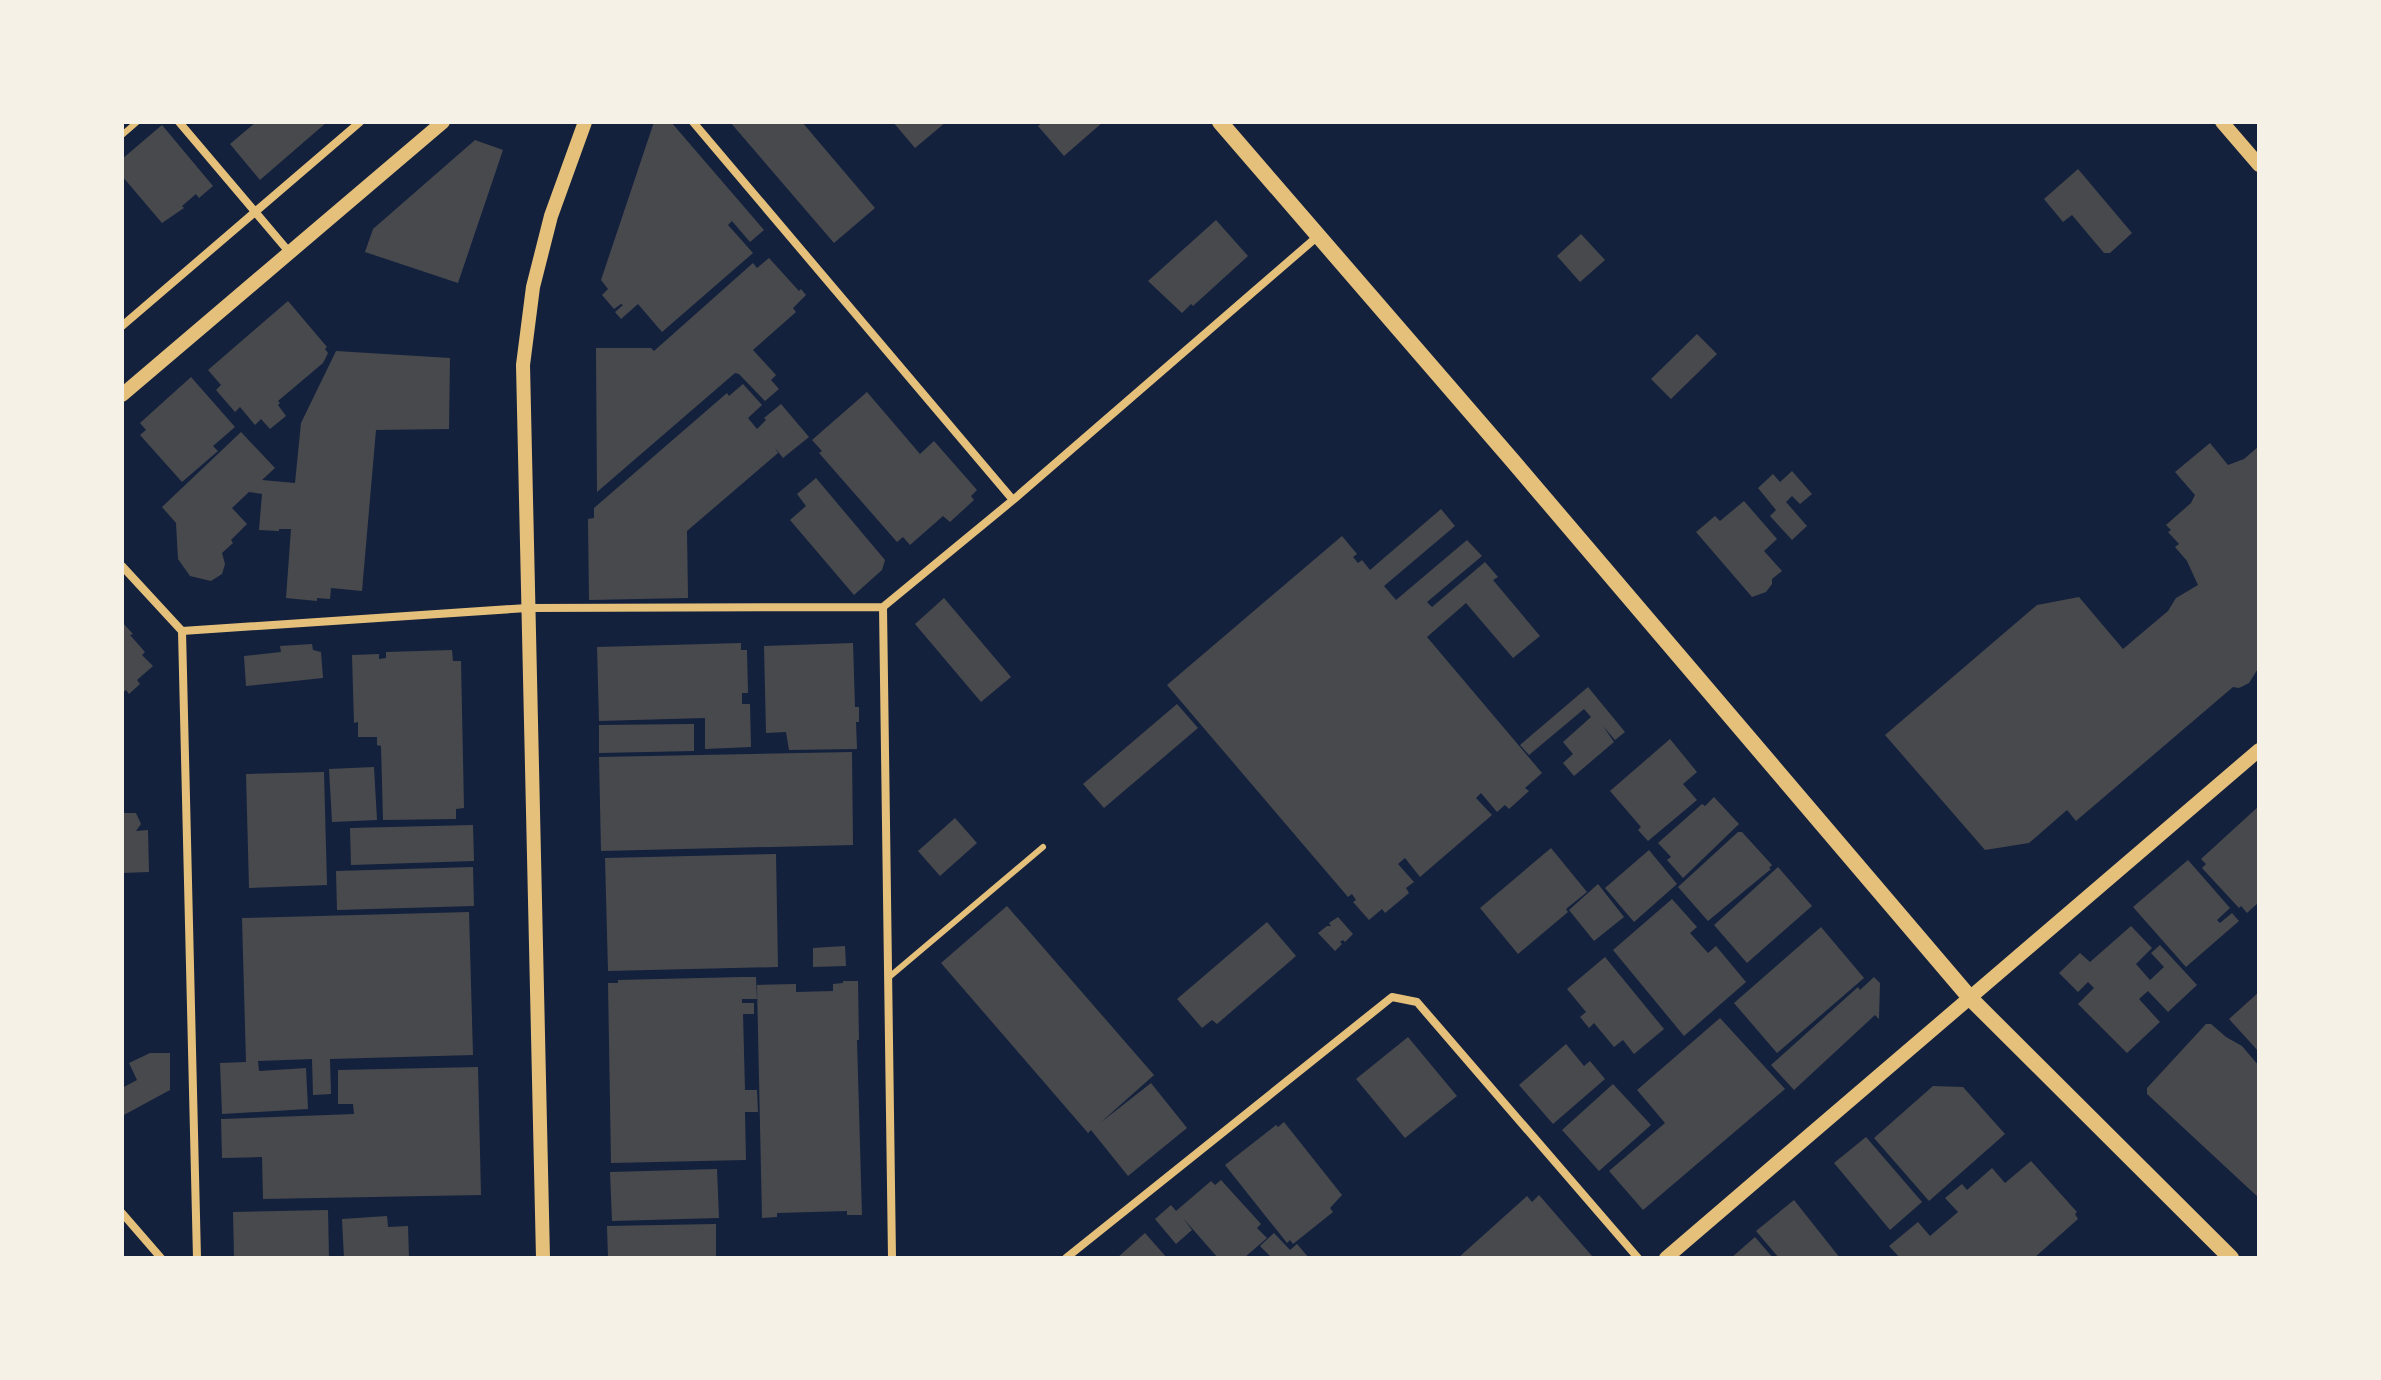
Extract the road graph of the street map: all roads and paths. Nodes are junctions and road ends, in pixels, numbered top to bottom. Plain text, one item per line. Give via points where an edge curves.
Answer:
1 (137, 122) edge
2 (179, 122) edge
3 (360, 122) edge
4 (443, 122) edge
5 (585, 122) edge
6 (693, 122) edge
7 (1220, 122) edge
8 (2222, 122) edge
9 (122, 135) edge
10 (2259, 165) edge
11 (254, 211) junction
12 (1318, 236) junction
13 (290, 253) junction
14 (122, 326) edge
15 (122, 395) edge
16 (1013, 500) junction
17 (122, 566) edge
18 (883, 607) junction
19 (527, 608) junction
20 (182, 631) junction
21 (2259, 750) edge
22 (1043, 847) dead end
23 (888, 978) junction
24 (1971, 999) junction
25 (122, 1213) edge
26 (161, 1258) edge
27 (197, 1258) edge
28 (543, 1258) edge
29 (892, 1258) edge
30 (1066, 1258) edge
31 (1638, 1258) edge
32 (1666, 1258) edge
33 (2231, 1258) edge

1 - 9 lane
2 - 11 street
3 - 11 street
4 - 13 street
5 - 19 street via 536,273 523,365
6 - 16 street
7 - 12 main road
8 - 10 street
11 - 13 street
11 - 14 street
12 - 16 street
12 - 24 main road
13 - 15 street
16 - 18 street
17 - 20 street
18 - 19 street
18 - 23 street
19 - 20 street
19 - 28 street
20 - 27 street
21 - 24 street
22 - 23 lane
23 - 29 street
24 - 32 street
24 - 33 main road
25 - 26 street
30 - 31 street via 1392,997 1417,1002

